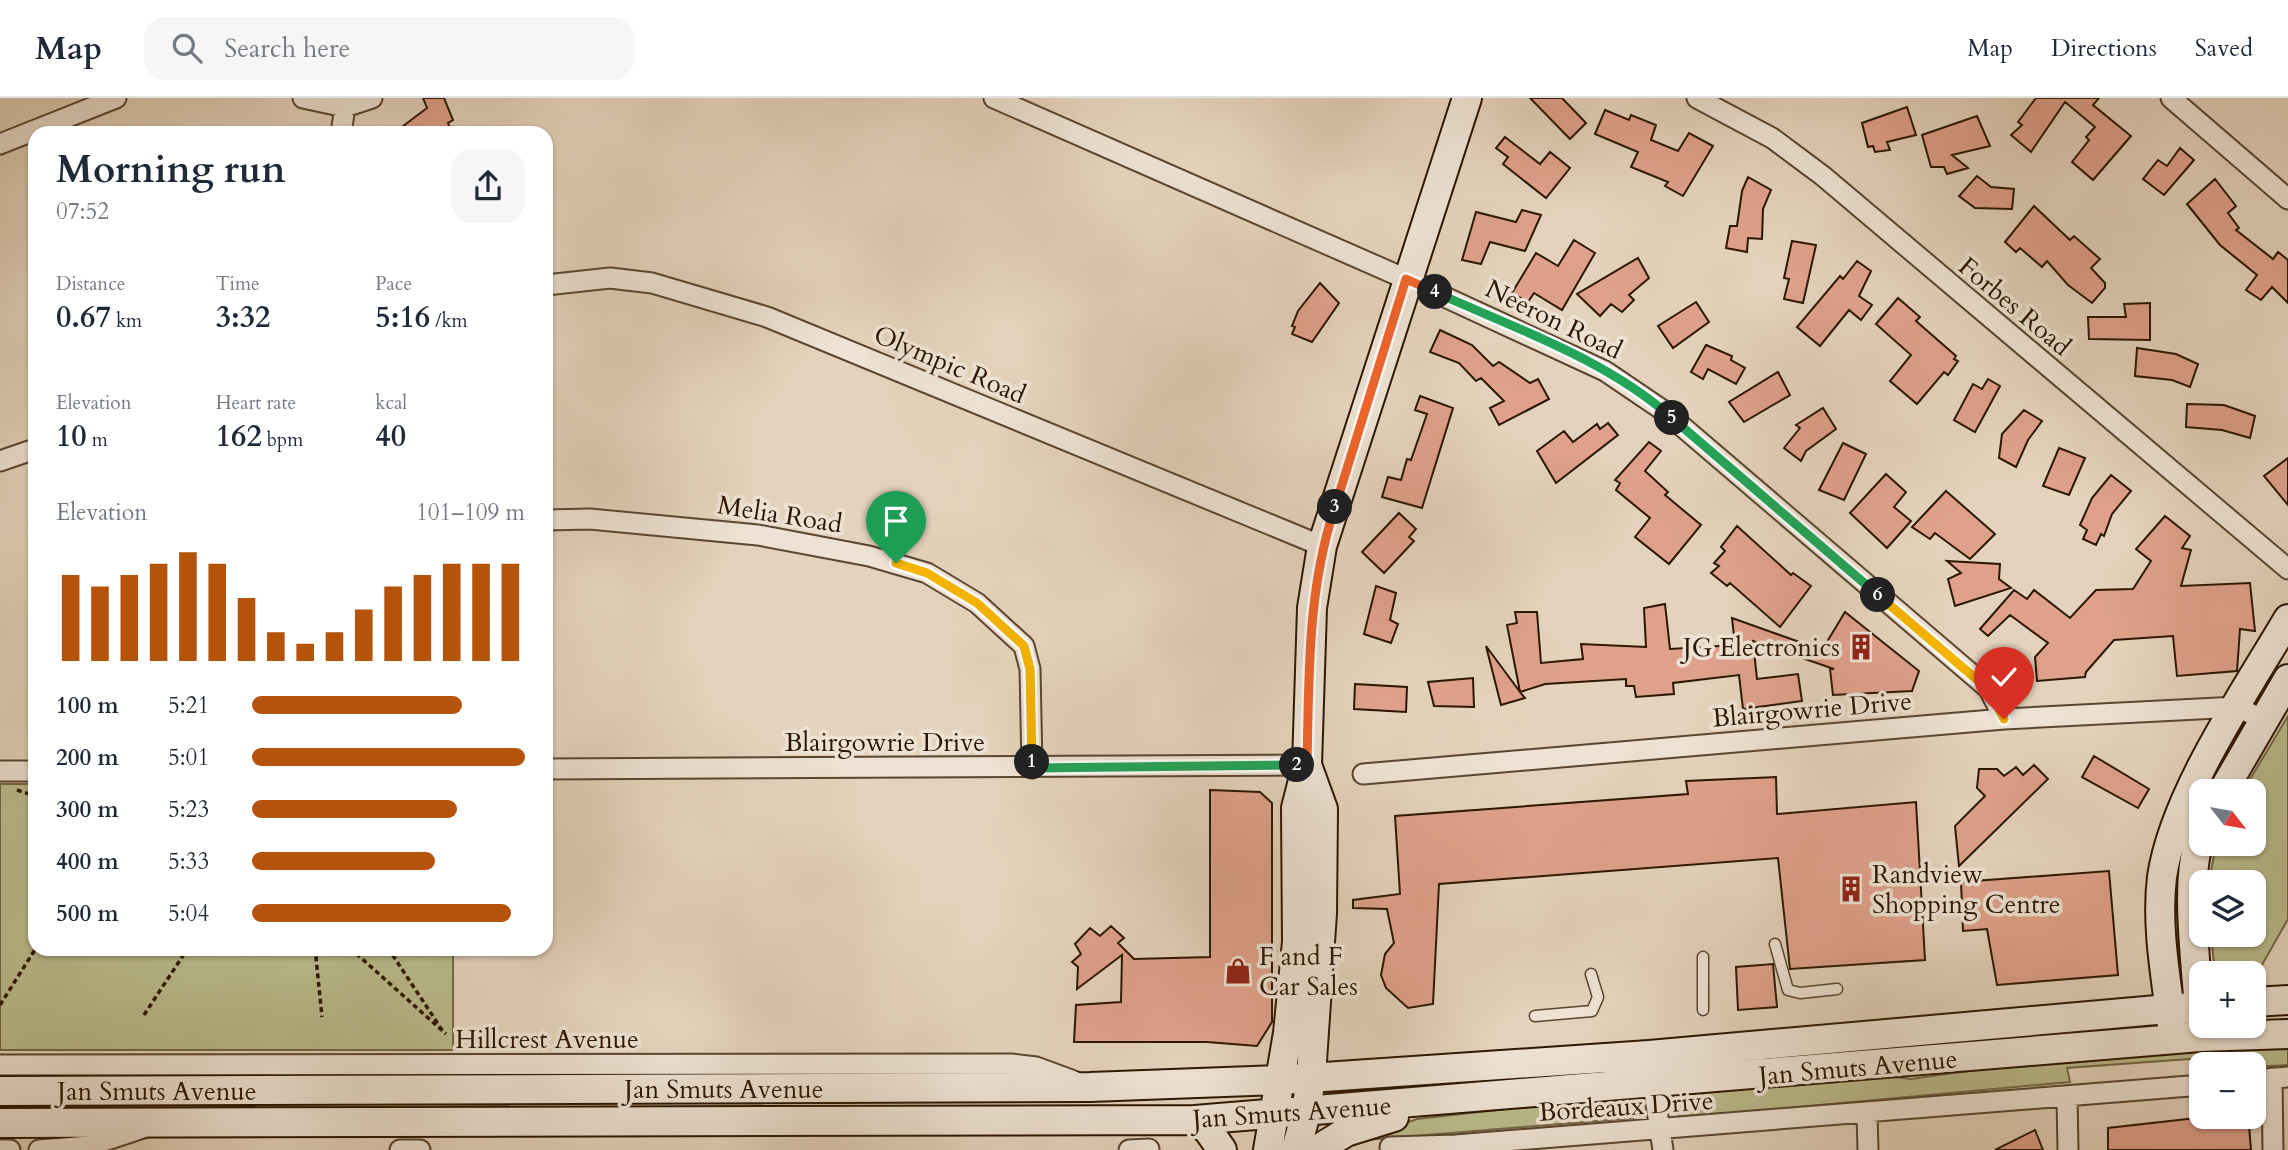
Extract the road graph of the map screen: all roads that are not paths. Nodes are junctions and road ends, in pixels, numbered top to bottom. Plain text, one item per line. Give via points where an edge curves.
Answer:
1 (116, 98) edge
2 (303, 98) edge
3 (372, 98) edge
4 (994, 98) edge
5 (1466, 98) edge
6 (1697, 98) edge
7 (2171, 98) edge
8 (345, 107) junction
9 (45, 126) edge
10 (342, 126) edge
11 (28, 133) edge
12 (0, 144) edge
13 (2288, 198) edge
14 (1406, 279) junction
15 (553, 284) edge
16 (28, 451) edge
17 (0, 461) edge
18 (553, 520) edge
19 (1322, 546) junction
20 (2288, 569) edge
21 (2288, 620) edge
22 (2288, 679) edge
23 (2237, 707) junction
24 (2004, 719) junction
25 (2264, 720) junction
26 (1307, 765) junction
27 (1032, 768) junction
28 (553, 769) edge
29 (0, 771) edge
30 (28, 771) edge
31 (1363, 774) dead end
32 (2230, 779) edge
33 (2197, 856) edge
34 (1775, 944) dead end
35 (1703, 957) dead end
36 (2197, 961) edge
37 (1591, 974) dead end
38 (1837, 989) dead end
39 (2288, 1000) edge
40 (2266, 1001) edge
41 (2189, 1006) edge
42 (2170, 1007) junction
43 (1703, 1010) dead end
44 (1535, 1016) dead end
45 (2189, 1033) edge
46 (2288, 1034) edge
47 (2187, 1038) junction
48 (1649, 1055) junction
49 (0, 1065) edge
50 (1311, 1076) junction
51 (2271, 1078) edge
52 (1280, 1080) junction
53 (1653, 1084) junction
54 (2189, 1085) edge
55 (1090, 1087) junction
56 (0, 1091) edge
57 (2067, 1096) junction
58 (1454, 1099) junction
59 (1306, 1113) junction
60 (1867, 1114) junction
61 (1274, 1115) junction
62 (1195, 1120) junction
63 (160, 1122) junction
64 (0, 1123) edge
65 (1660, 1129) junction
66 (1390, 1147) dead end
67 (1455, 1148) edge
68 (0, 1150) edge
69 (10, 1150) edge
70 (38, 1150) edge
71 (400, 1150) edge
72 (420, 1150) edge
73 (1129, 1150) edge
74 (1149, 1150) edge
75 (1222, 1150) edge
76 (1268, 1150) edge
77 (1296, 1150) edge
78 (1317, 1150) edge
79 (1663, 1150) edge
80 (1868, 1150) edge
81 (2068, 1150) edge
82 (2273, 1150) edge

1 - 9 street
2 - 8 street
3 - 8 street
4 - 14 street, Neeron Road
5 - 14 main road
6 - 20 street, Forbes Road via 1772,138 1823,176
7 - 13 street
8 - 10 street
11 - 12 street
14 - 19 main road
14 - 24 street, Neeron Road via 1637,390 1989,690
15 - 19 street, Olympic Road via 610,278 652,284 768,317
16 - 17 street
18 - 27 street, Melia Road via 603,520 758,535 869,556 927,573 977,603 1024,646 1030,669
19 - 26 main road via 1312,608
21 - 23 main road
22 - 25 main road
23 - 24 street, Blairgowrie Drive
23 - 25 street, Blairgowrie Drive
23 - 42 main road via 2174,824 2169,844 2161,911
24 - 31 street, Blairgowrie Drive
25 - 32 main road
26 - 27 street, Blairgowrie Drive
26 - 50 main road via 1323,809 1322,913
26 - 52 main road via 1296,808 1297,942
27 - 28 street, Blairgowrie Drive
29 - 30 street
33 - 36 main road via 2193,912
34 - 38 lane via 1788,990
35 - 43 lane
37 - 44 lane via 1598,997 1592,1011
39 - 40 main road
41 - 42 main road, Jan Smuts Avenue
42 - 47 main road
42 - 48 main road, Jan Smuts Avenue
45 - 47 main road
46 - 47 main road, Jan Smuts Avenue
47 - 53 main road, Jan Smuts Avenue
48 - 50 main road, Jan Smuts Avenue
48 - 53 street
49 - 55 street, Hillcrest Avenue via 1011,1064 1036,1067
50 - 52 main road, Jan Smuts Avenue
50 - 59 main road
51 - 82 street
52 - 55 main road, Jan Smuts Avenue
52 - 61 main road
53 - 58 main road, Jan Smuts Avenue
53 - 65 street
54 - 57 street, Bordeaux Drive
55 - 56 main road, Jan Smuts Avenue
57 - 60 street, Bordeaux Drive
57 - 81 street
58 - 59 main road, Jan Smuts Avenue
58 - 78 main road via 1346,1132
59 - 61 main road, Jan Smuts Avenue
59 - 77 main road
60 - 65 street, Bordeaux Drive
60 - 80 street
61 - 62 main road, Jan Smuts Avenue
61 - 76 main road
62 - 63 main road, Jan Smuts Avenue
62 - 75 main road
63 - 64 main road, Jan Smuts Avenue
63 - 70 street via 89,1146
65 - 67 street, Bordeaux Drive
65 - 79 street
66 - 67 street, Bordeaux Drive
68 - 69 street
71 - 72 street
73 - 74 street

